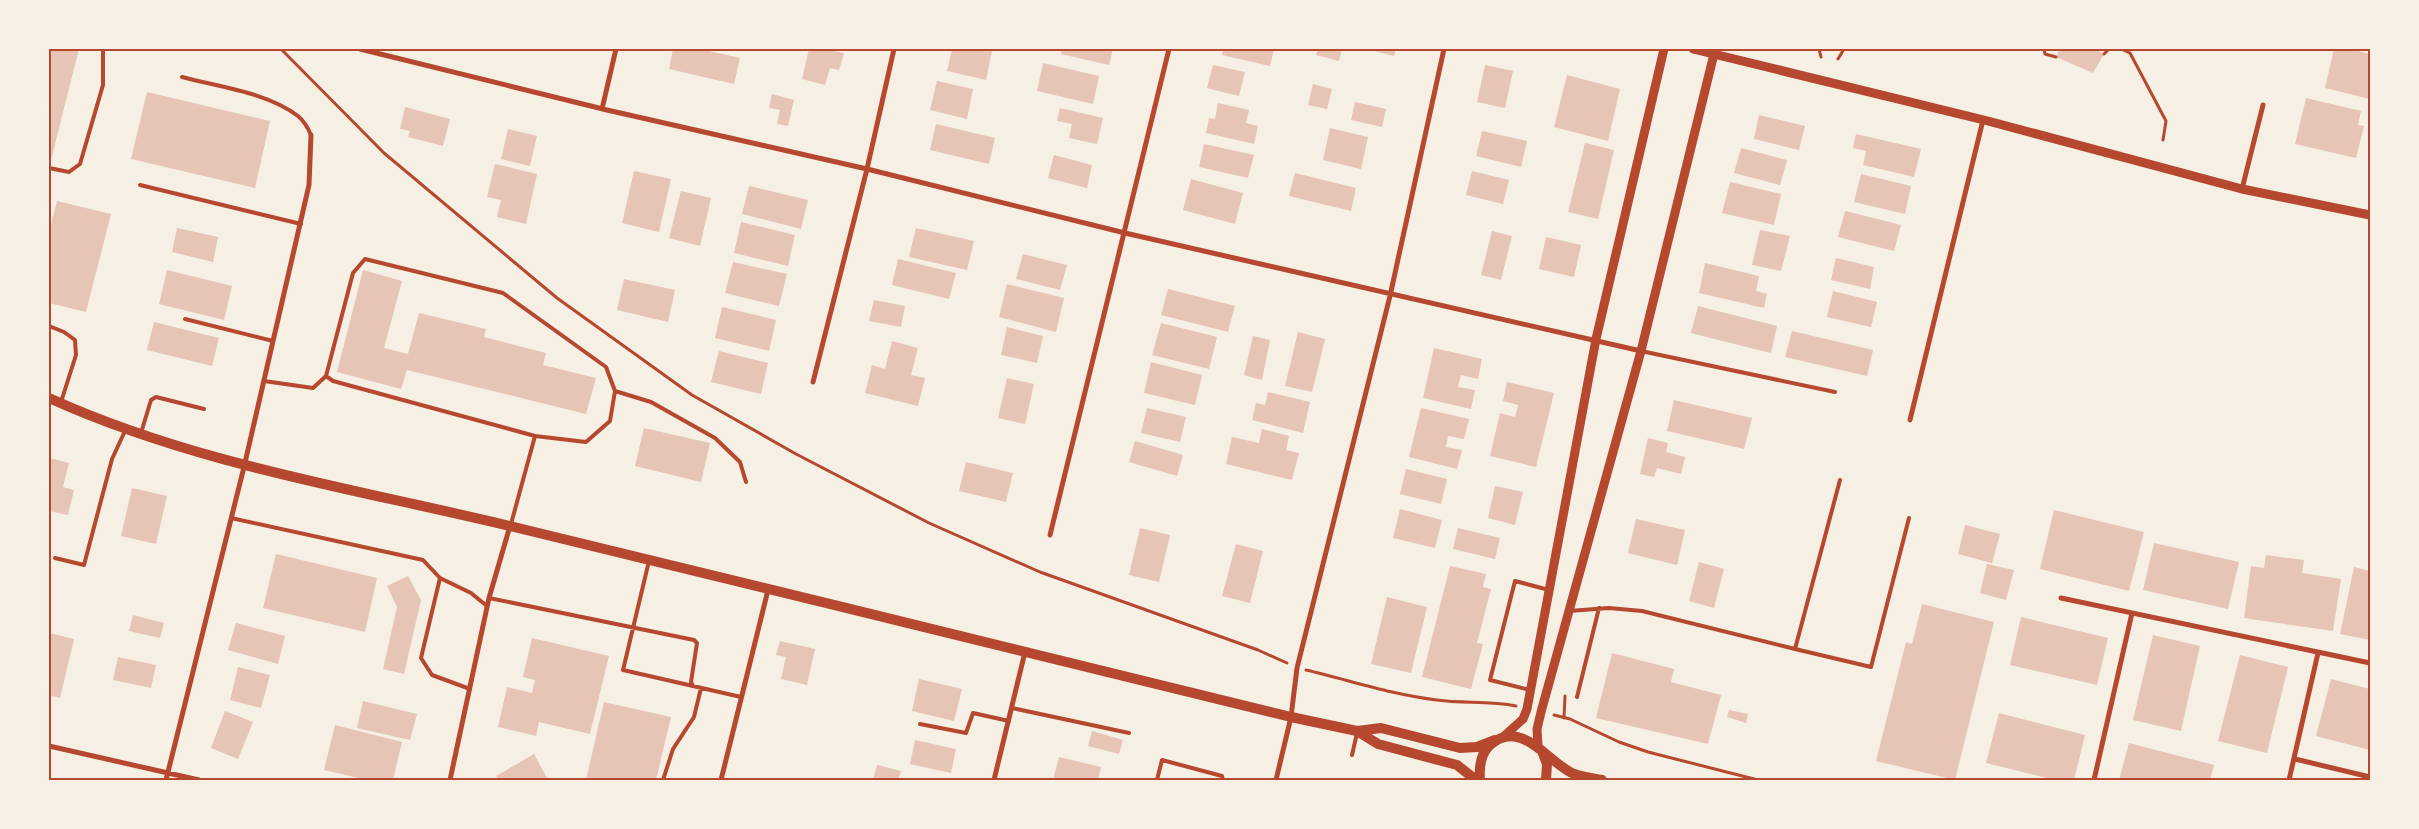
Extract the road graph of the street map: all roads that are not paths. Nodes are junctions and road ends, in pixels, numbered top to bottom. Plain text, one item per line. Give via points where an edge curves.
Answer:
1 (103, 49) edge
2 (360, 49) edge
3 (616, 49) edge
4 (894, 49) edge
5 (1169, 49) edge
6 (1444, 49) edge
7 (1664, 49) edge
8 (1693, 49) edge
9 (1714, 52) edge
10 (182, 76) dead end
11 (2262, 105) dead end
12 (602, 109) junction
13 (1983, 120) junction
14 (311, 135) joint
15 (49, 168) edge
16 (867, 169) junction
17 (140, 185) dead end
18 (2242, 189) junction
19 (2370, 215) edge
20 (300, 224) junction
21 (1125, 233) junction
22 (1390, 296) junction
23 (185, 319) dead end
24 (49, 326) edge
25 (1596, 339) junction
26 (273, 341) junction
27 (1641, 351) junction
28 (326, 376) junction
29 (264, 381) junction
30 (813, 382) dead end
31 (616, 391) junction
32 (1836, 392) dead end
33 (49, 398) edge
34 (61, 404) junction
35 (204, 409) dead end
36 (1910, 420) dead end
37 (126, 431) junction
38 (140, 435) junction
39 (535, 436) junction
40 (244, 467) junction
41 (1840, 480) dead end
42 (746, 482) dead end
43 (231, 518) junction
44 (1909, 518) dead end
45 (510, 526) junction
46 (1050, 535) dead end
47 (55, 558) dead end
48 (649, 561) junction
49 (440, 578) junction
50 (768, 590) junction
51 (1549, 590) junction
52 (489, 598) junction
53 (2061, 598) dead end
54 (487, 606) junction
55 (1599, 608) junction
56 (1569, 611) junction
57 (2132, 613) junction
58 (633, 629) junction
59 (1795, 648) junction
60 (1025, 652) junction
61 (2318, 653) junction
62 (2370, 664) edge
63 (693, 686) junction
64 (701, 688) junction
65 (470, 690) junction
66 (1532, 690) junction
67 (741, 696) junction
68 (1578, 697) dead end
69 (1012, 708) junction
70 (1290, 717) junction
71 (1009, 721) junction
72 (920, 724) dead end
73 (1357, 731) junction
74 (1129, 733) dead end
75 (1499, 739) junction
76 (49, 746) edge
77 (1540, 748) junction
78 (1352, 755) dead end
79 (2295, 759) junction
80 (168, 773) junction
81 (2370, 777) edge
82 (166, 780) edge
83 (199, 780) edge
84 (450, 780) edge
85 (663, 780) edge
86 (721, 780) edge
87 (994, 780) edge
88 (1156, 780) edge
89 (1223, 780) edge
90 (1276, 780) edge
91 (1476, 780) edge
92 (1480, 780) edge
93 (1546, 780) edge
94 (1602, 780) edge
95 (2094, 780) edge
96 (2289, 780) edge

1 - 15 lane via 103,85 80,164 68,172
2 - 12 street
3 - 12 street
4 - 16 street
5 - 21 street
6 - 22 street
7 - 25 street
8 - 9 street
9 - 13 street
9 - 27 street
10 - 14 lane via 264,99 298,116
11 - 18 street
12 - 16 street
13 - 18 street
13 - 36 street
14 - 20 street via 309,185
16 - 21 street
16 - 30 street
17 - 20 lane
18 - 19 street
20 - 26 street
21 - 22 street
21 - 46 street
22 - 25 street
22 - 70 street via 1298,668
23 - 26 lane
24 - 34 lane via 75,340 76,355
25 - 27 street
25 - 51 street
26 - 29 street
27 - 32 lane
27 - 56 street
28 - 29 lane via 313,388
28 - 31 lane via 353,273 365,259 503,294 606,367
28 - 39 lane via 333,381
29 - 40 street
31 - 39 lane via 610,422 586,442
31 - 42 lane via 651,402 715,438 740,462
33 - 34 main road
34 - 37 main road
35 - 38 lane via 156,397 151,400
37 - 38 main road
37 - 47 lane via 112,459 84,565
38 - 40 main road
39 - 45 lane
40 - 43 street
40 - 45 main road
41 - 59 lane
43 - 49 lane via 423,560
43 - 80 street
44 - 59 lane via 1871,667
45 - 48 main road
45 - 52 street
48 - 50 main road
48 - 58 lane
49 - 54 lane via 471,593
49 - 65 lane via 421,658 432,675
50 - 60 main road
50 - 67 street
51 - 66 street
51 - 66 lane via 1515,581 1490,680
52 - 54 street
52 - 58 lane
53 - 57 street
54 - 65 street
55 - 56 lane
55 - 59 lane via 1642,611
55 - 68 lane
56 - 77 street via 1536,729
57 - 61 street
57 - 95 street
58 - 63 lane via 694,640 697,643
58 - 63 lane via 623,670
60 - 69 street
60 - 70 main road
61 - 62 street
61 - 79 street
63 - 64 lane
64 - 67 lane
64 - 85 lane via 694,717 671,754
65 - 84 street
66 - 75 street via 1523,719
67 - 86 street
69 - 71 street
69 - 74 lane
70 - 73 main road
70 - 90 street
71 - 72 lane via 973,713 966,733
71 - 87 street
73 - 75 main road via 1381,728 1460,748 1477,747
73 - 78 lane
73 - 91 main road via 1378,744 1457,765
75 - 77 main road via 1524,738
75 - 92 main road via 1482,755
76 - 80 street
77 - 93 main road via 1548,764
77 - 94 main road via 1573,773
79 - 81 street
79 - 96 street
80 - 82 street
80 - 83 street
88 - 89 lane via 1162,760 1222,776

